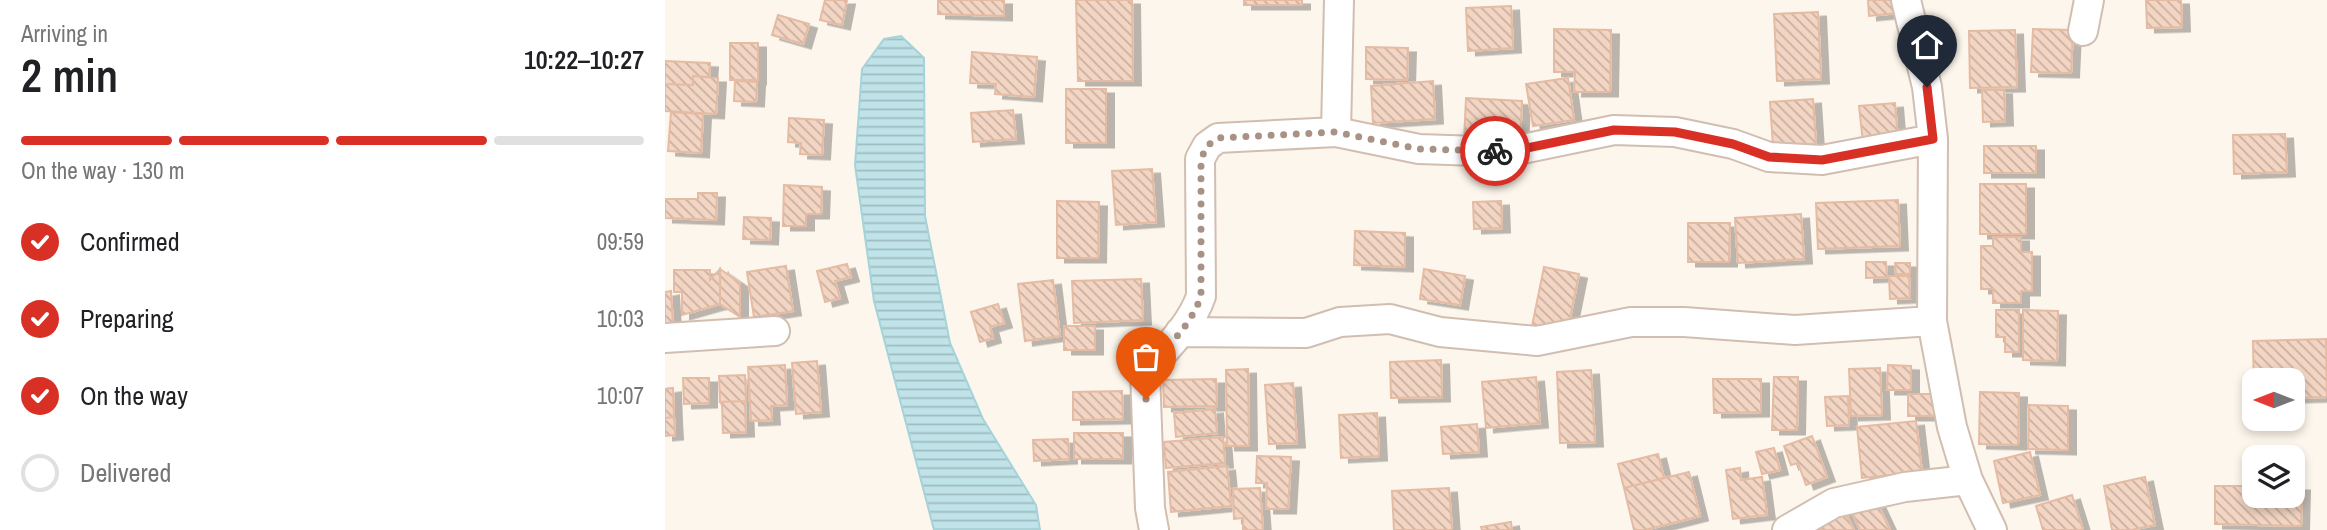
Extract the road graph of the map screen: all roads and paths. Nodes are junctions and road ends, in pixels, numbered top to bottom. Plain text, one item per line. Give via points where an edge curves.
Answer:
1 (1339, 0) edge
2 (1906, 0) edge
3 (2089, 0) edge
4 (2083, 31) dead end
5 (1336, 132) junction
6 (1933, 139) junction
7 (1932, 321) junction
8 (775, 331) dead end
9 (1180, 332) junction
10 (665, 338) edge
11 (1968, 480) junction
12 (1154, 530) edge
13 (1787, 530) edge
14 (1991, 530) edge

1 - 5 street
2 - 6 street via 1927,87
3 - 4 street
5 - 6 street via 1419,149 1508,152 1614,130 1675,132 1769,157 1822,160
5 - 9 street via 1218,138 1207,146 1201,159 1201,296
6 - 7 street
7 - 9 street via 1794,330 1631,322 1537,341 1440,332 1390,319 1339,322 1306,333
7 - 11 street via 1952,427
8 - 10 street
9 - 12 street via 1145,372
11 - 13 street via 1905,487 1834,503
11 - 14 street

